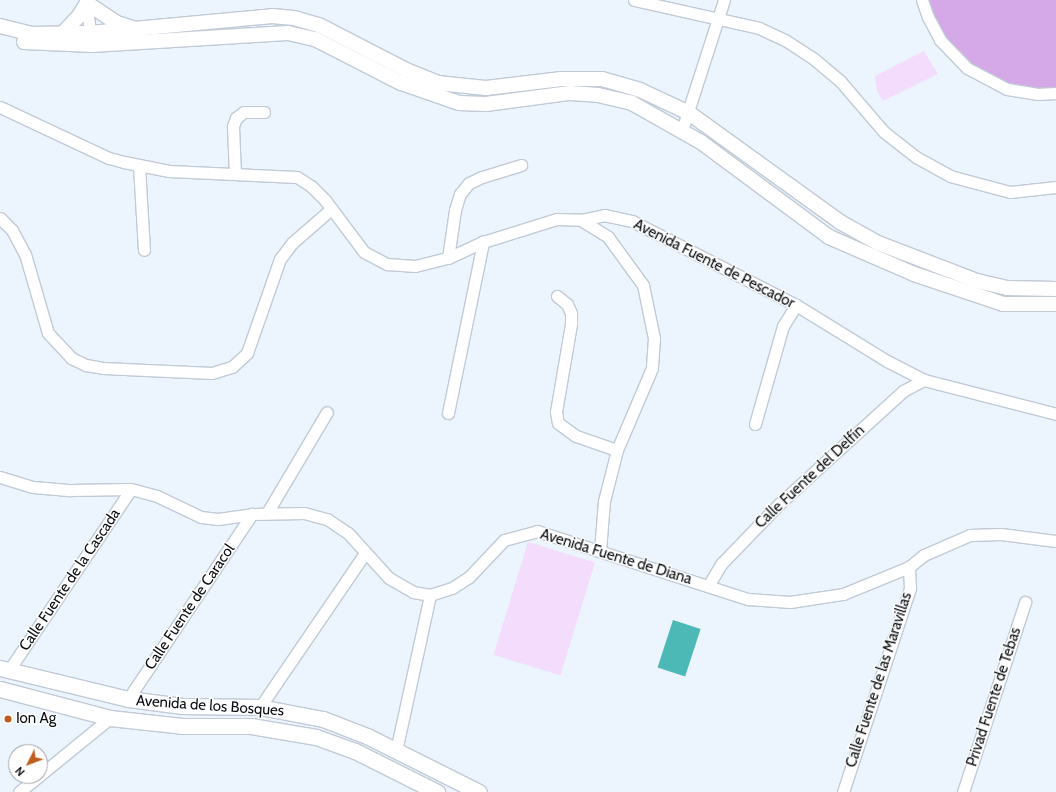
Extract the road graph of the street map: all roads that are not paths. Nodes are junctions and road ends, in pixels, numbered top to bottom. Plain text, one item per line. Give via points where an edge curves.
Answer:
1 (634, 0) edge
2 (724, 0) edge
3 (922, 0) edge
4 (86, 1) edge
5 (718, 17) junction
6 (0, 26) edge
7 (134, 29) junction
8 (63, 33) junction
9 (0, 35) edge
10 (91, 39) junction
11 (1056, 93) edge
12 (0, 107) edge
13 (264, 112) dead end
14 (689, 113) junction
15 (682, 130) junction
16 (521, 164) dead end
17 (139, 166) junction
18 (235, 174) junction
19 (1056, 187) edge
20 (331, 209) junction
21 (0, 218) edge
22 (581, 220) junction
23 (483, 242) junction
24 (144, 250) dead end
25 (448, 258) junction
26 (1056, 289) edge
27 (557, 296) dead end
28 (1056, 304) edge
29 (796, 305) junction
30 (924, 380) junction
31 (326, 412) dead end
32 (448, 413) dead end
33 (1056, 414) edge
34 (755, 424) dead end
35 (617, 450) junction
36 (0, 477) edge
37 (131, 489) junction
38 (267, 513) junction
39 (252, 514) junction
40 (1056, 541) edge
41 (600, 551) junction
42 (365, 553) junction
43 (909, 567) junction
44 (708, 586) junction
45 (430, 595) junction
46 (1025, 602) dead end
47 (5, 669) edge
48 (0, 689) edge
49 (128, 699) junction
50 (260, 707) junction
51 (110, 718) junction
52 (396, 751) junction
53 (48, 769) edge
54 (30, 784) edge
55 (20, 792) edge
56 (436, 792) edge
57 (479, 792) edge
58 (843, 792) edge
59 (963, 792) edge

1 - 5 street
2 - 5 street
3 - 11 street via 940,40 967,68 1007,89 1037,94
4 - 7 street via 112,20
4 - 8 street via 79,16
4 - 10 street
5 - 14 street
5 - 19 street via 759,28 814,58 841,82 884,132 916,157 950,176 1010,192
6 - 8 street via 31,34
7 - 10 street
7 - 14 street via 272,16 294,18 320,25 406,70 438,83 486,88 561,78 602,79 640,90
8 - 10 street
9 - 10 street via 31,43
10 - 15 street via 288,33 315,39 400,83 459,103 486,104 570,93 598,95 632,103
12 - 17 street, Avenida Fuente de Pescador via 109,158
13 - 18 street via 244,112 236,118
14 - 15 street
14 - 26 street via 840,222 878,243 984,283 1007,288
15 - 28 street via 728,161 829,237 862,253 1003,304
16 - 25 street via 482,177 469,184 460,194
17 - 18 street, Avenida Fuente de Pescador via 169,171
17 - 24 street
18 - 20 street, Avenida Fuente de Pescador via 297,177 319,192
20 - 21 street via 292,243 280,259 247,353 232,367 212,373 98,367 71,358 48,333 26,254 12,230
20 - 25 street, Avenida Fuente de Pescador via 364,252 387,264 415,266
22 - 23 street, Avenida Fuente de Pescador via 557,219
22 - 29 street, Avenida Fuente de Pescador via 604,215 632,221
22 - 35 street via 608,237 643,285 654,338 652,368
23 - 25 street, Avenida Fuente de Pescador
23 - 32 street
27 - 35 street via 567,304 571,313 556,412 558,423 576,436
29 - 30 street, Avenida Fuente de Pescador via 887,361
29 - 34 street via 783,326
30 - 33 street, Avenida Fuente de Pescador
30 - 44 street, Calle Fuente del Delfín via 903,391 779,504 722,563
31 - 38 street
35 - 41 street via 604,501
36 - 37 street via 33,487 71,490
37 - 39 street via 157,496 201,517 218,519
37 - 47 street, Calle Fuente de la Cascada
38 - 39 street
38 - 42 street via 304,513 327,519 348,533
39 - 49 street, Calle Fuente de Caracol
40 - 43 street, Avenida Fuente de Diana via 1001,534 970,535 924,555
41 - 44 street, Avenida Fuente de Diana
41 - 45 street, Avenida Fuente de Diana via 537,531 518,534 498,545 469,577 452,588
42 - 45 street via 389,578 413,592
42 - 50 street
43 - 44 street, Avenida Fuente de Diana via 844,594 790,602 748,599
43 - 58 street, Calle Fuente de las Maravillas via 910,588
45 - 52 street
46 - 59 street, Privad Fuente de Tebas
47 - 49 main road, Avenida de los Bosques
48 - 51 main road, Avenida de los Bosques
49 - 50 main road, Avenida de los Bosques via 183,706
50 - 52 main road, Avenida de los Bosques via 344,726
51 - 53 street
51 - 56 main road, Avenida de los Bosques via 182,726 251,726 316,737 355,751
52 - 57 main road, Avenida de los Bosques
54 - 55 street

